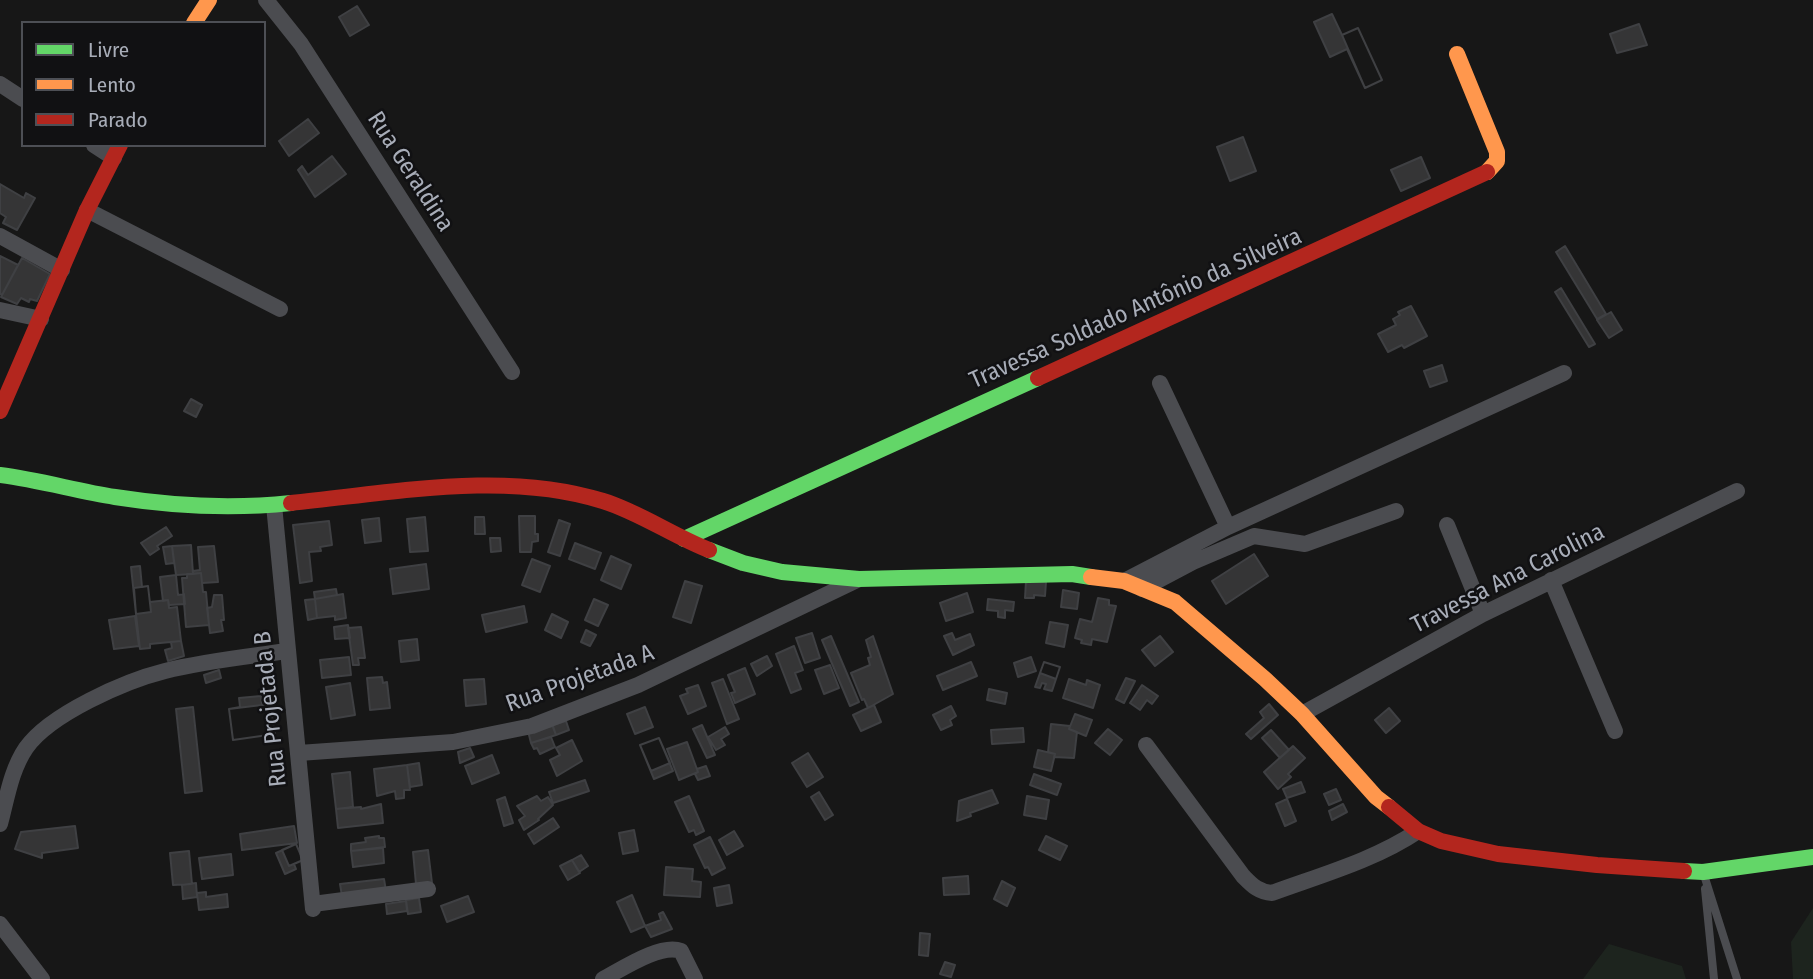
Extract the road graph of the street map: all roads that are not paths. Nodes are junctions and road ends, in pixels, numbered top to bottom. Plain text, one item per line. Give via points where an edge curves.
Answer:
1 (209, 0) edge
2 (266, 0) edge
3 (195, 21) edge
4 (1457, 54) dead end
5 (0, 84) edge
6 (21, 98) edge
7 (117, 152) edge
8 (87, 209) junction
9 (0, 236) edge
10 (62, 270) junction
11 (280, 309) dead end
12 (0, 310) edge
13 (41, 319) junction
14 (512, 372) dead end
15 (1564, 373) dead end
16 (1160, 383) dead end
17 (0, 411) edge
18 (0, 475) edge
19 (1737, 491) dead end
20 (274, 505) junction
21 (1396, 511) dead end
22 (1447, 524) dead end
23 (1228, 527) junction
24 (684, 539) junction
25 (859, 579) junction
26 (1550, 580) junction
27 (1124, 581) junction
28 (1142, 589) junction
29 (1483, 614) junction
30 (287, 651) junction
31 (1301, 714) junction
32 (1615, 731) dead end
33 (1146, 745) dead end
34 (299, 753) junction
35 (0, 824) edge
36 (1418, 831) junction
37 (1813, 857) edge
38 (1703, 872) junction
39 (428, 889) dead end
40 (0, 924) edge
41 (694, 977) edge
42 (42, 979) edge
43 (603, 979) edge
44 (1714, 979) edge
45 (1737, 979) edge

1 - 3 street
2 - 14 street, Rua Geraldina via 301,44
4 - 24 street, Travessa Soldado Antônio da Silveira via 1497,152 1497,161 1486,174
5 - 6 street
7 - 8 street
8 - 10 street
8 - 11 street
9 - 10 street
10 - 13 street
12 - 13 street
13 - 17 street
15 - 23 street
16 - 23 street
18 - 20 street via 178,504
19 - 26 street, Travessa Ana Carolina
20 - 24 street via 476,485 538,486 604,501
20 - 30 street, Rua Projetada B
21 - 28 street via 1305,544 1254,537
22 - 29 street
23 - 27 street
24 - 25 street via 743,563 782,572
25 - 27 street via 1072,574
25 - 34 street, Rua Projetada A via 638,685 532,726 453,741
26 - 29 street, Travessa Ana Carolina
26 - 32 street
27 - 28 street
28 - 31 street via 1175,603
29 - 31 street, Travessa Ana Carolina
30 - 34 street, Rua Projetada B
30 - 35 street via 162,672 83,703 27,747 14,772
31 - 36 street via 1377,797
33 - 36 street via 1243,876 1264,892 1366,858
34 - 39 street, Rua Projetada B via 313,906
36 - 38 street via 1498,855
37 - 38 street
38 - 44 lane
38 - 45 lane
40 - 42 street
41 - 43 street via 681,951 674,948 656,952

